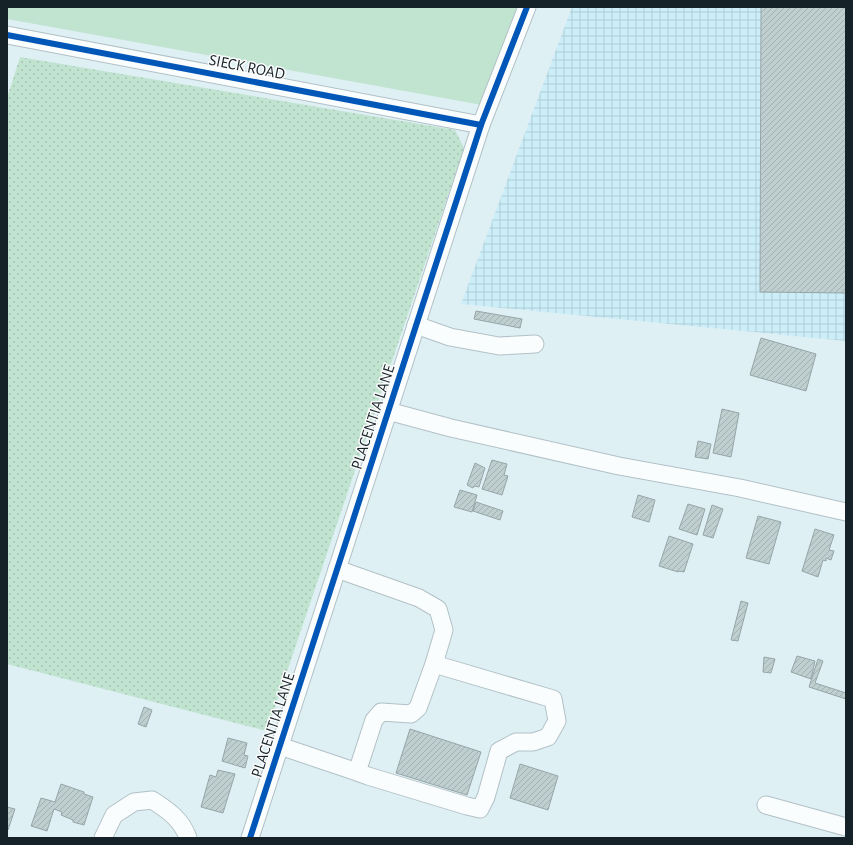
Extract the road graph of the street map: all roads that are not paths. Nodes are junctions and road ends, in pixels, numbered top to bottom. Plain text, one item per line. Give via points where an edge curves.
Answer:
1 (527, 7) edge
2 (7, 35) edge
3 (481, 125) junction
4 (416, 325) junction
5 (535, 344) dead end
6 (388, 411) junction
7 (846, 512) edge
8 (337, 569) junction
9 (434, 664) junction
10 (280, 746) junction
11 (357, 772) junction
12 (766, 805) dead end
13 (846, 827) edge
14 (103, 838) edge
15 (188, 838) edge
16 (250, 838) edge

1 - 3 street, PLACENTIA LANE
2 - 3 street, SIECK ROAD
3 - 4 street, PLACENTIA LANE
4 - 5 street via 450,337 499,346
4 - 6 street, PLACENTIA LANE
6 - 7 street via 619,466 740,488
6 - 8 street, PLACENTIA LANE
8 - 9 street via 419,598 438,609 444,630
8 - 10 street, PLACENTIA LANE
9 - 11 street via 418,708 411,714 381,712 374,720
9 - 11 street via 552,699 557,721 548,737 534,742 516,742 499,751 480,809
10 - 11 street
10 - 16 street, PLACENTIA LANE
12 - 13 street
14 - 15 street via 114,815 134,802 152,800 171,812 185,828

